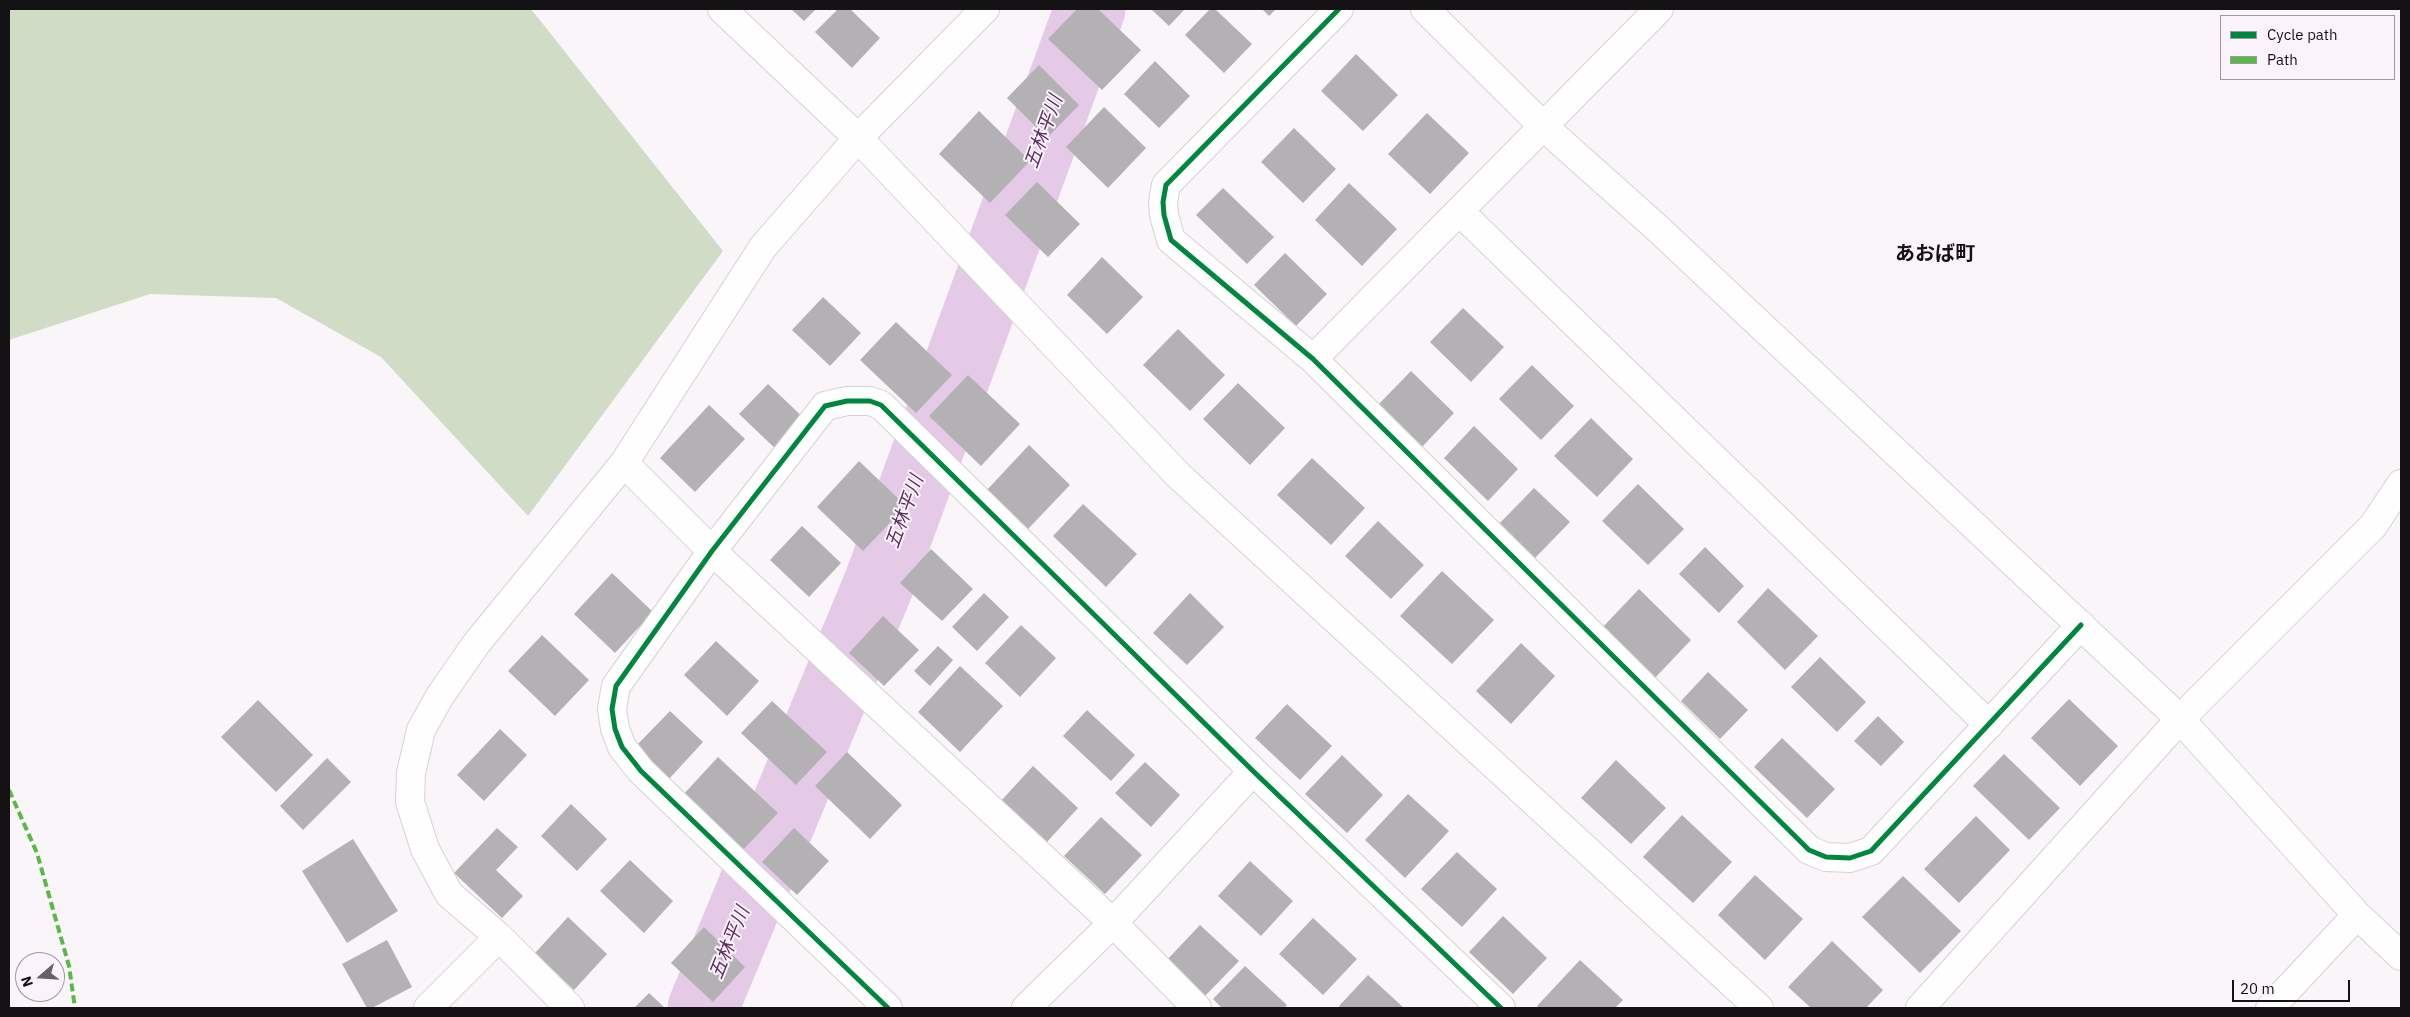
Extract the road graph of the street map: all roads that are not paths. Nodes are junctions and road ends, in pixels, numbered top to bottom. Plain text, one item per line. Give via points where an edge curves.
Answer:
1 (722, 9) edge
2 (985, 9) edge
3 (1339, 9) edge
4 (1425, 9) edge
5 (1659, 9) edge
6 (1543, 126) junction
7 (858, 138) junction
8 (1459, 211) junction
9 (1314, 359) junction
10 (624, 464) junction
11 (2401, 484) edge
12 (712, 551) junction
13 (2081, 625) junction
14 (2180, 718) junction
15 (1989, 725) junction
16 (1253, 771) junction
17 (2357, 915) junction
18 (1113, 923) junction
19 (499, 937) junction
20 (2401, 956) edge
21 (428, 1008) edge
22 (570, 1008) edge
23 (888, 1008) edge
24 (1026, 1008) edge
25 (1197, 1008) edge
26 (1501, 1008) edge
27 (1759, 1008) edge
28 (1920, 1008) edge
29 (2270, 1008) edge

1 - 7 street
2 - 7 street
3 - 9 street via 1166,185 1163,202 1171,240
4 - 6 street
5 - 6 street
6 - 8 street
6 - 13 street via 1655,226
7 - 10 street via 762,247
7 - 27 street via 1178,475
8 - 9 street
8 - 15 street
9 - 15 street via 1809,850 1826,858 1850,858 1871,851
10 - 12 street
10 - 19 street via 476,644 440,696 421,730 415,751 410,802 425,849 449,894
11 - 14 street via 2373,526
12 - 16 street via 825,406 847,401 870,401 881,405
12 - 18 street
12 - 23 street via 616,686 612,710 615,729 622,747 641,771
13 - 14 street
13 - 15 street
14 - 17 street
14 - 28 street
16 - 18 street
16 - 26 street
17 - 20 street
17 - 29 street
18 - 24 street
18 - 25 street
19 - 21 street
19 - 22 street

